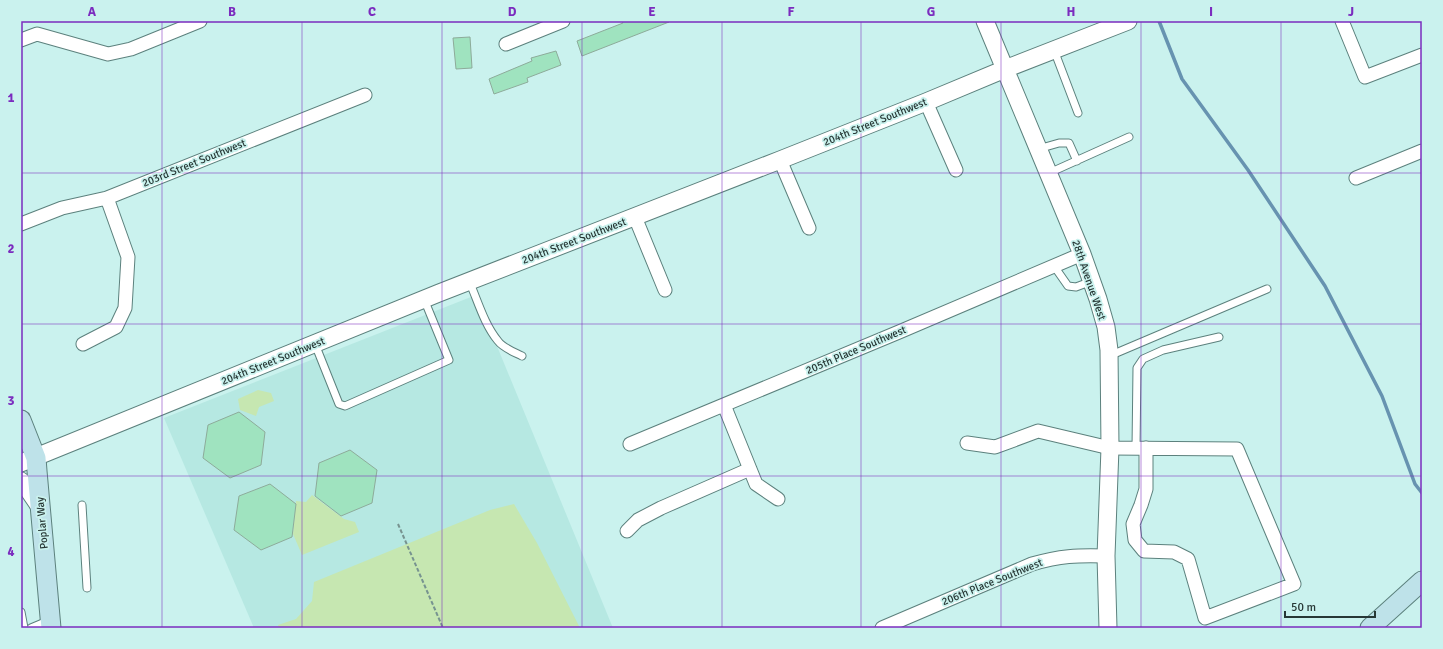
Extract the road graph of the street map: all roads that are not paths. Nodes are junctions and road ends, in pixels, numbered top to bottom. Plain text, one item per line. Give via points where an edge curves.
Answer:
1 (200, 21) edge
2 (563, 21) edge
3 (985, 21) edge
4 (1128, 21) edge
5 (1342, 21) edge
6 (21, 40) edge
7 (506, 44) dead end
8 (1053, 50) junction
9 (1422, 55) edge
10 (1005, 69) junction
11 (365, 95) dead end
12 (926, 102) junction
13 (1078, 113) dead end
14 (1129, 137) dead end
15 (1038, 149) junction
16 (1422, 151) edge
17 (780, 160) junction
18 (1077, 161) junction
19 (956, 170) dead end
20 (1048, 174) junction
21 (1356, 178) dead end
22 (107, 198) junction
23 (635, 217) junction
24 (21, 224) edge
25 (809, 228) dead end
26 (1082, 254) junction
27 (1054, 266) junction
28 (469, 281) junction
29 (1092, 281) junction
30 (1267, 289) dead end
31 (665, 290) dead end
32 (424, 299) junction
33 (1219, 337) dead end
34 (83, 344) dead end
35 (314, 344) junction
36 (522, 356) dead end
37 (1109, 356) junction
38 (724, 405) junction
39 (21, 420) edge
40 (967, 443) dead end
41 (630, 444) dead end
42 (1110, 448) junction
43 (1141, 448) junction
44 (28, 460) edge
45 (750, 469) junction
46 (21, 481) edge
47 (778, 499) dead end
48 (82, 505) dead end
49 (40, 507) junction
50 (627, 531) dead end
51 (1106, 556) junction
52 (1422, 581) edge
53 (88, 588) dead end
54 (21, 612) edge
55 (50, 624) edge
56 (24, 628) edge
57 (31, 628) edge
58 (882, 628) edge
59 (1108, 628) edge
60 (1370, 628) edge

1 - 6 street via 131,49 108,54 37,34
2 - 7 street
3 - 10 street, 28th Avenue West
4 - 8 street, 204th Street Southwest
5 - 9 street via 1365,78
8 - 10 street, 204th Street Southwest
8 - 13 lane
10 - 12 street, 204th Street Southwest
10 - 15 street, 28th Avenue West
11 - 22 street, 203rd Street Southwest
12 - 17 street, 204th Street Southwest
12 - 19 street
14 - 18 lane
15 - 18 lane via 1059,142 1070,143
15 - 20 street, 28th Avenue West
16 - 21 street
17 - 23 street, 204th Street Southwest
17 - 25 street
18 - 20 lane
20 - 26 street, 28th Avenue West
22 - 24 street, 203rd Street Southwest via 62,208
22 - 34 street via 128,257 124,308 116,327
23 - 28 street, 204th Street Southwest
23 - 31 street
26 - 27 street, 205th Place Southwest
26 - 29 street, 28th Avenue West
27 - 29 lane via 1068,286 1076,287
27 - 38 street, 205th Place Southwest
28 - 32 street, 204th Street Southwest
28 - 36 lane via 498,342
29 - 37 street, 28th Avenue West via 1106,328
30 - 37 lane
32 - 35 street, 204th Street Southwest
32 - 35 lane via 449,360 345,406 340,404
33 - 43 lane via 1163,350 1143,359 1137,368
35 - 44 street, 204th Street Southwest
37 - 42 street, 28th Avenue West
38 - 41 street, 205th Place Southwest
38 - 45 street
39 - 44 main road, Poplar Way
40 - 42 street via 995,447 1038,431
42 - 43 street
42 - 51 street, 28th Avenue West
43 - 43 street via 1237,449 1294,584 1205,618 1188,560 1174,552 1144,551 1135,540 1133,524 1146,489
44 - 49 main road, Poplar Way
45 - 47 street via 756,484
45 - 50 street via 661,508 638,520
46 - 49 street
48 - 53 lane
49 - 55 main road, Poplar Way
51 - 58 street, 206th Place Southwest via 1076,555 1032,564
51 - 59 street, 28th Avenue West
52 - 60 main road
54 - 56 lane
55 - 57 lane

